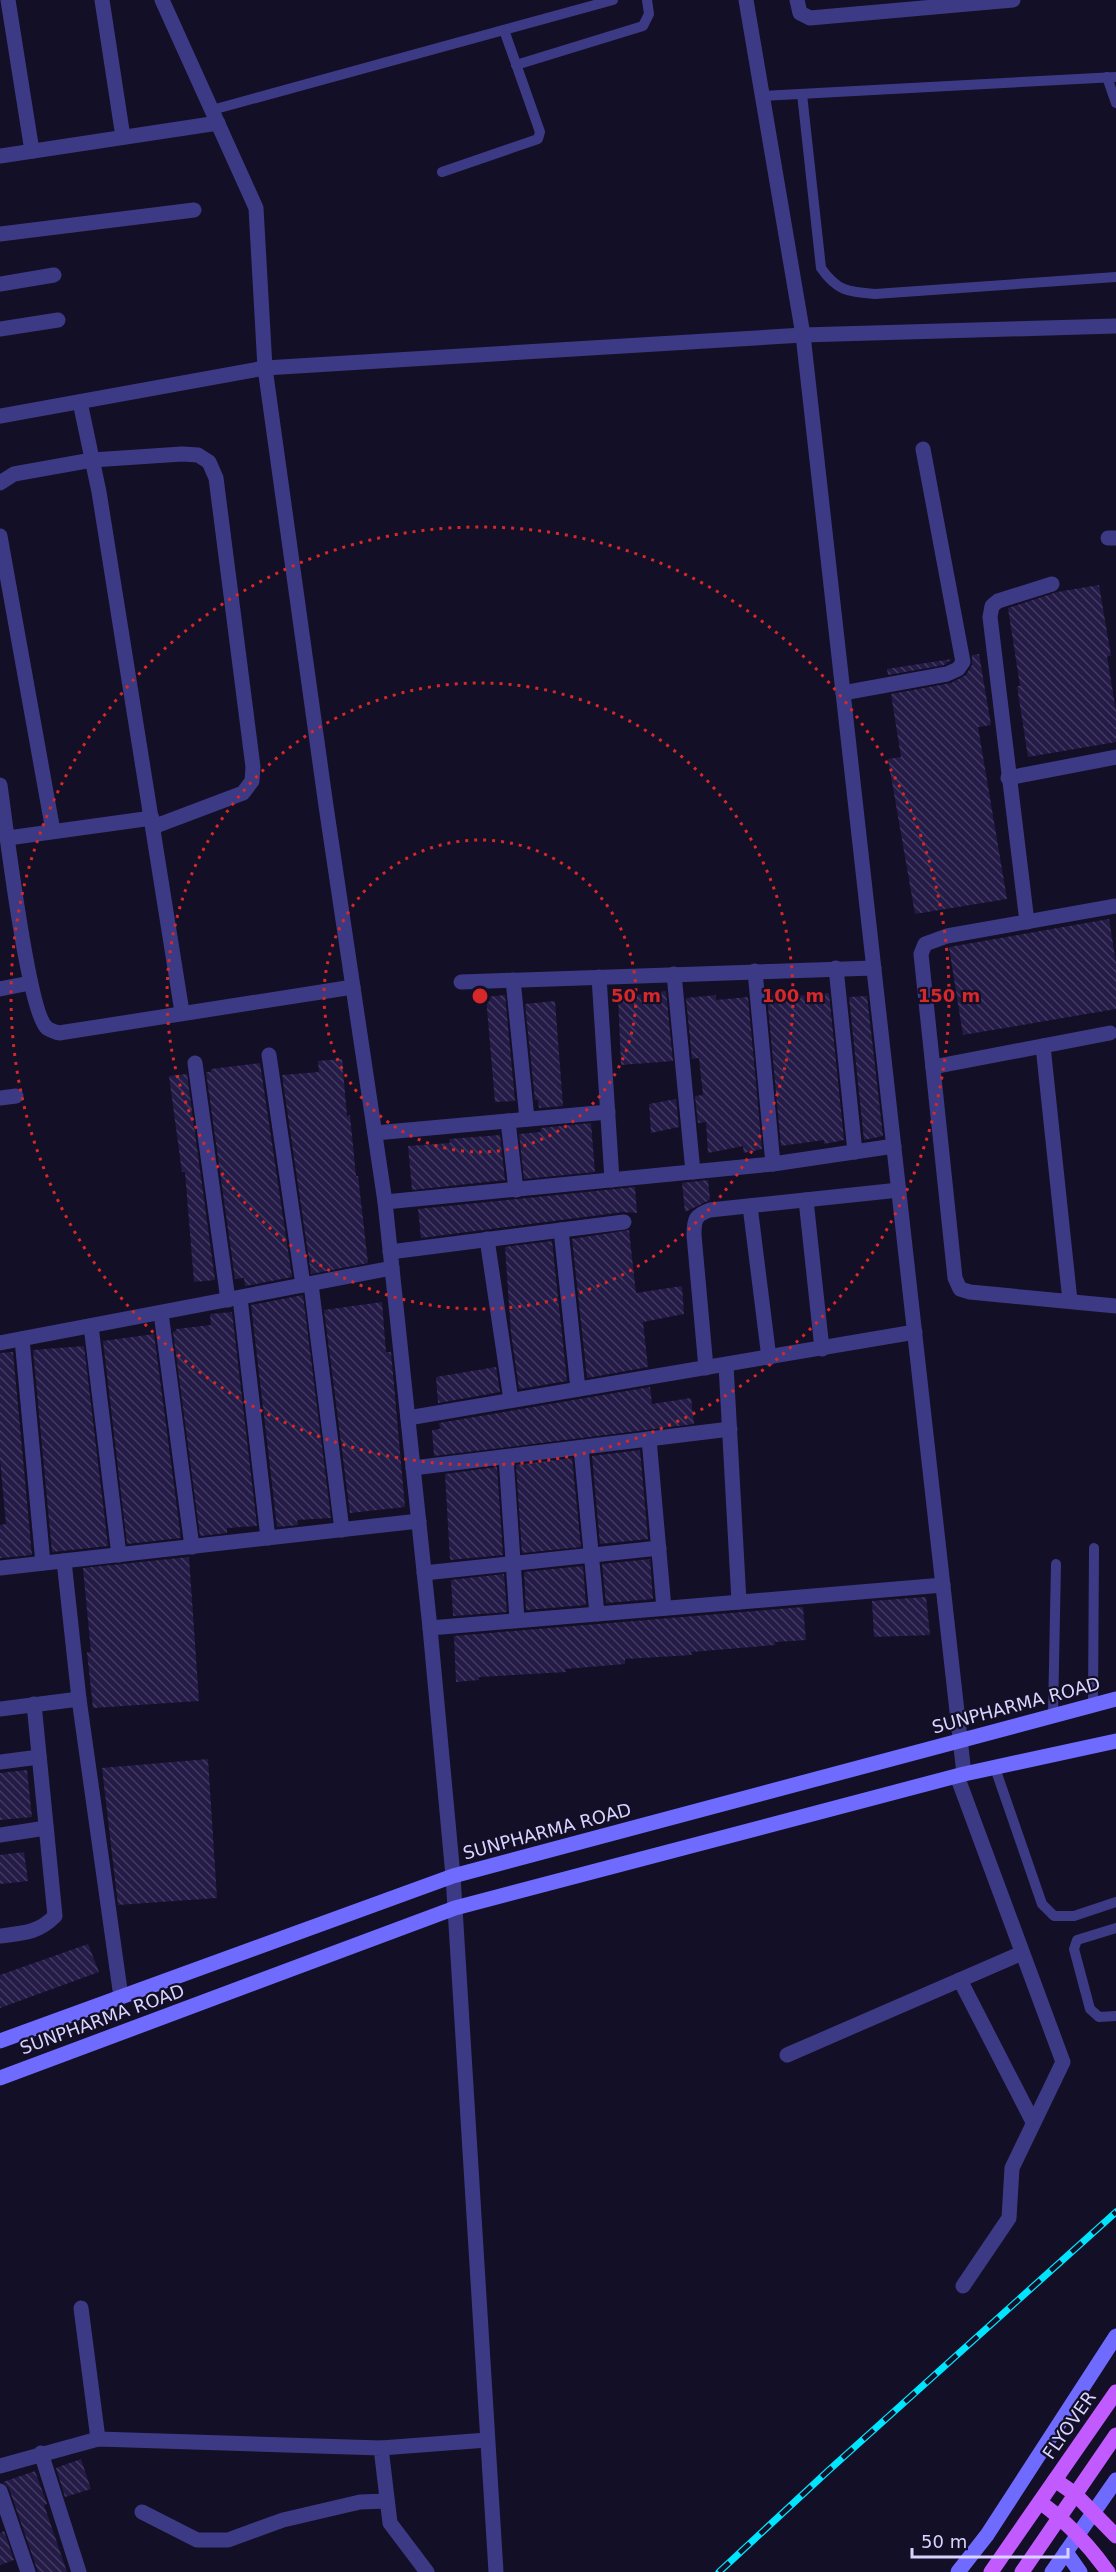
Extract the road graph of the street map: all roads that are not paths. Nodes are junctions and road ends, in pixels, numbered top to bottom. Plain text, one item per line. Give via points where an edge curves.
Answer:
1 (8, 0) edge
2 (102, 0) edge
3 (162, 0) edge
4 (613, 0) edge
5 (647, 0) edge
6 (746, 0) edge
7 (797, 0) edge
8 (1009, 0) edge
9 (1013, 0) edge
10 (899, 5) edge
11 (504, 30) junction
12 (516, 65) junction
13 (1112, 77) edge
14 (802, 94) junction
15 (762, 96) junction
16 (1116, 103) edge
17 (215, 117) junction
18 (123, 137) junction
19 (32, 151) junction
20 (0, 156) edge
21 (442, 172) dead end
22 (194, 210) dead end
23 (0, 234) edge
24 (54, 275) dead end
25 (1116, 277) edge
26 (0, 284) edge
27 (58, 320) dead end
28 (1116, 326) edge
29 (0, 329) edge
30 (803, 335) junction
31 (265, 368) junction
32 (80, 402) junction
33 (0, 416) edge
34 (923, 449) dead end
35 (92, 460) junction
36 (0, 483) edge
37 (0, 536) edge
38 (1052, 584) dead end
39 (843, 693) junction
40 (1116, 758) edge
41 (1008, 778) junction
42 (0, 785) edge
43 (152, 823) junction
44 (53, 831) junction
45 (8, 838) junction
46 (1116, 906) edge
47 (1027, 922) junction
48 (836, 968) junction
49 (874, 968) junction
50 (755, 971) junction
51 (674, 974) junction
52 (599, 977) junction
53 (513, 980) junction
54 (461, 982) dead end
55 (30, 983) junction
56 (353, 987) junction
57 (0, 989) edge
58 (182, 1012) junction
59 (1110, 1033) dead end
60 (1043, 1046) junction
61 (269, 1055) dead end
62 (195, 1063) dead end
63 (933, 1067) junction
64 (16, 1096) dead end
65 (0, 1098) edge
66 (608, 1112) junction
67 (527, 1119) junction
68 (508, 1121) junction
69 (375, 1133) junction
70 (894, 1146) junction
71 (855, 1152) junction
72 (773, 1164) junction
73 (693, 1172) junction
74 (612, 1180) junction
75 (516, 1190) junction
76 (899, 1190) junction
77 (806, 1200) junction
78 (385, 1202) junction
79 (750, 1206) junction
80 (624, 1222) dead end
81 (561, 1230) junction
82 (487, 1239) junction
83 (390, 1252) junction
84 (392, 1268) junction
85 (307, 1285) junction
86 (234, 1299) junction
87 (1070, 1301) junction
88 (1116, 1306) edge
89 (160, 1313) junction
90 (90, 1326) junction
91 (915, 1332) junction
92 (22, 1340) junction
93 (0, 1343) edge
94 (822, 1349) junction
95 (769, 1358) junction
96 (726, 1365) junction
97 (705, 1368) junction
98 (578, 1389) junction
99 (512, 1401) junction
100 (408, 1418) junction
101 (730, 1430) junction
102 (649, 1439) junction
103 (581, 1448) junction
104 (506, 1457) junction
105 (413, 1468) junction
106 (418, 1521) junction
107 (342, 1530) junction
108 (268, 1538) junction
109 (192, 1547) junction
110 (659, 1548) junction
111 (1094, 1548) dead end
112 (119, 1555) junction
113 (592, 1555) junction
114 (64, 1561) junction
115 (43, 1563) junction
116 (513, 1563) junction
117 (1056, 1564) dead end
118 (0, 1568) edge
119 (424, 1573) junction
120 (943, 1585) junction
121 (739, 1602) junction
122 (664, 1608) junction
123 (597, 1614) junction
124 (517, 1620) junction
125 (430, 1628) junction
126 (79, 1699) junction
127 (1116, 1699) edge
128 (34, 1704) junction
129 (1093, 1705) junction
130 (0, 1709) edge
131 (1053, 1715) junction
132 (961, 1739) junction
133 (1116, 1741) edge
134 (39, 1757) junction
135 (0, 1762) edge
136 (994, 1768) junction
137 (961, 1775) junction
138 (46, 1828) junction
139 (0, 1835) edge
140 (453, 1876) junction
141 (1116, 1902) edge
142 (455, 1908) junction
143 (1116, 1928) edge
144 (0, 1936) edge
145 (1022, 1953) junction
146 (960, 1980) junction
147 (121, 1997) junction
148 (1116, 2016) edge
149 (0, 2041) edge
150 (787, 2055) dead end
151 (0, 2078) edge
152 (1034, 2122) junction
153 (963, 2286) dead end
154 (81, 2308) dead end
155 (1116, 2336) edge
156 (1116, 2392) edge
157 (1116, 2435) edge
158 (98, 2439) junction
159 (488, 2440) junction
160 (381, 2448) junction
161 (41, 2454) junction
162 (0, 2466) edge
163 (1054, 2480) junction
164 (1114, 2488) edge
165 (0, 2491) edge
166 (1075, 2494) junction
167 (387, 2501) junction
168 (1040, 2502) junction
169 (142, 2512) dead end
170 (1059, 2516) junction
171 (1116, 2536) edge
172 (1066, 2552) junction
173 (28, 2572) edge
174 (79, 2572) edge
175 (427, 2572) edge
176 (496, 2572) edge
177 (958, 2572) edge
178 (991, 2572) edge
179 (1022, 2572) edge
180 (1052, 2572) edge
181 (1080, 2572) edge
182 (1108, 2572) edge

1 - 19 street
2 - 18 street
3 - 17 street
4 - 11 lane
5 - 12 lane via 649,14 643,26
6 - 15 street
7 - 10 street via 800,13 810,18
8 - 9 street
8 - 10 street
11 - 12 lane
11 - 17 lane
12 - 21 lane via 540,132 538,139
13 - 14 lane
13 - 16 lane
14 - 15 lane
14 - 25 lane via 821,268 831,283 849,292 875,294
15 - 30 street
17 - 18 street
17 - 31 street via 256,208
18 - 19 street
19 - 20 street
22 - 23 street
24 - 26 street
27 - 29 street
28 - 30 street
30 - 31 street
30 - 39 street
31 - 32 street
31 - 56 street
32 - 33 street
32 - 35 street
34 - 39 street via 963,662 946,674
35 - 36 street via 14,474
35 - 43 street
35 - 43 street via 198,455 209,462 216,478 252,781 243,793
37 - 44 street
38 - 41 street via 998,600 992,606 990,617
39 - 49 street
40 - 41 street
41 - 47 street
42 - 45 street
43 - 44 street
43 - 58 street
44 - 45 street
45 - 55 street
46 - 47 street
47 - 63 street via 947,936 925,944 921,954
48 - 49 street
48 - 50 street
48 - 71 street
49 - 70 street
50 - 51 street
50 - 72 street
51 - 52 street
51 - 73 street
52 - 53 street
52 - 66 street
53 - 54 street
53 - 67 street
55 - 57 street
55 - 58 street via 46,1028 59,1033
56 - 58 street
56 - 69 street
59 - 60 street
60 - 63 street
60 - 87 street
61 - 85 street
62 - 86 street
63 - 87 street via 955,1278 960,1289
64 - 65 street
66 - 67 street
66 - 74 street
67 - 68 street
68 - 69 street
68 - 75 street
69 - 78 street
70 - 71 street
70 - 76 street
71 - 72 street
72 - 73 street
73 - 74 street
74 - 75 street
75 - 78 street
76 - 77 street
76 - 91 street
77 - 79 street
77 - 94 street
78 - 83 street
79 - 95 street
79 - 97 street via 710,1210 694,1219
80 - 81 street
81 - 82 street
81 - 98 street
82 - 83 street
82 - 99 street
83 - 84 street
84 - 85 street
84 - 100 street
85 - 86 street
85 - 107 street
86 - 89 street
86 - 108 street
87 - 88 street
89 - 90 street
89 - 109 street
90 - 92 street
90 - 112 street
91 - 94 street
91 - 120 street
92 - 93 street
92 - 115 street
94 - 95 street
95 - 96 street
96 - 97 street
96 - 101 street
97 - 98 street
98 - 99 street
99 - 100 street
100 - 105 street
101 - 102 street
101 - 121 street
102 - 103 street
102 - 110 street
103 - 104 street
103 - 113 street
104 - 105 street
104 - 116 street
105 - 106 street
106 - 107 street
106 - 119 street
107 - 108 street
108 - 109 street
109 - 112 street
110 - 113 street
110 - 122 street
111 - 129 lane
112 - 114 street
113 - 116 street
113 - 123 street
114 - 115 street
114 - 126 street
115 - 118 street
116 - 119 street
116 - 124 street
117 - 131 lane
119 - 125 street
120 - 121 street
120 - 132 street
121 - 122 street
122 - 123 street
123 - 124 street
124 - 125 street
125 - 140 street
126 - 128 street
126 - 147 street
127 - 129 street, SUNPHARMA ROAD
128 - 130 street
128 - 134 street
129 - 131 street, SUNPHARMA ROAD
131 - 132 street, SUNPHARMA ROAD
132 - 137 street
132 - 140 street, SUNPHARMA ROAD
133 - 136 street, SUNPHARMA ROAD
134 - 135 street
134 - 138 street
136 - 137 street, SUNPHARMA ROAD
136 - 141 lane via 1042,1904 1054,1916 1074,1916
137 - 142 street, SUNPHARMA ROAD
137 - 145 street
138 - 139 street
138 - 144 street via 55,1916 44,1927 28,1933
140 - 142 street
140 - 147 street, SUNPHARMA ROAD
142 - 151 street, SUNPHARMA ROAD
142 - 159 street
143 - 148 lane via 1077,1940 1074,1949 1090,2009 1099,2017
145 - 146 street
145 - 152 street via 1063,2062
146 - 150 street
146 - 152 street
147 - 149 street, SUNPHARMA ROAD
152 - 153 street via 1012,2168 1009,2218
154 - 158 street
155 - 177 street via 987,2535
156 - 163 main road, FLYOVER
157 - 166 main road
158 - 160 street
158 - 161 street
159 - 160 street
159 - 176 street
160 - 167 street
161 - 162 street
161 - 174 street
163 - 166 main road, FLYOVER
163 - 168 main road, FLYOVER
164 - 172 street
165 - 173 street
166 - 170 main road
166 - 171 main road, FLYOVER
167 - 169 street via 360,2502 283,2520 228,2540 197,2540
167 - 175 street via 390,2523
168 - 170 main road
168 - 178 main road, FLYOVER
170 - 179 main road
170 - 182 main road
172 - 180 street
172 - 181 street

